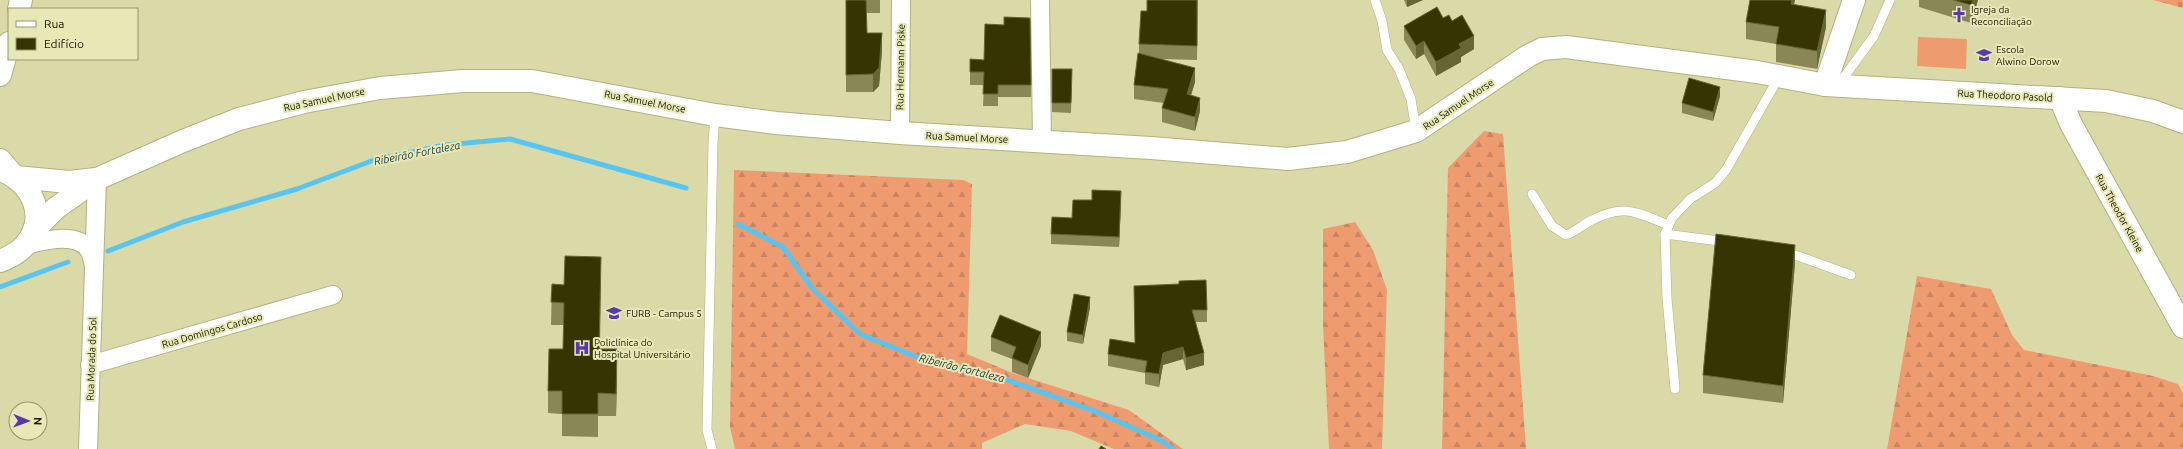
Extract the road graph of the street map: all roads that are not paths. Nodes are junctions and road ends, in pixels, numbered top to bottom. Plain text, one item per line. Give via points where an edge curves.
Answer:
1 (901, 0) edge
2 (1040, 0) edge
3 (1375, 0) edge
4 (1854, 0) edge
5 (1890, 0) edge
6 (8, 47) edge
7 (0, 75) edge
8 (1779, 76) junction
9 (1831, 85) junction
10 (2060, 98) junction
11 (715, 115) junction
12 (2183, 122) edge
13 (1416, 132) junction
14 (900, 133) junction
15 (1042, 141) junction
16 (7, 170) edge
17 (97, 179) junction
18 (1532, 194) dead end
19 (1668, 225) junction
20 (1665, 234) junction
21 (30, 237) junction
22 (1738, 245) edge
23 (1775, 252) edge
24 (0, 261) edge
25 (95, 269) junction
26 (1851, 275) dead end
27 (333, 294) dead end
28 (2183, 327) edge
29 (90, 365) junction
30 (1675, 389) dead end
31 (88, 449) edge
32 (712, 449) edge

1 - 14 street, Rua Hermann Piske
2 - 15 street
3 - 13 lane via 1387,50 1400,69 1411,99
4 - 9 main road
5 - 9 lane via 1874,36
6 - 7 main road
8 - 9 main road, Rua Samuel Morse
8 - 13 main road, Rua Samuel Morse via 1566,48 1542,49
8 - 19 lane via 1726,170 1715,183 1690,199
9 - 10 main road, Rua Theodoro Pasold
10 - 12 main road, Rua Theodoro Pasold via 2130,105
10 - 28 main road, Rua Theodor Kleine via 2071,124
11 - 14 main road, Rua Samuel Morse via 776,123
11 - 17 main road, Rua Samuel Morse via 532,81 462,81 380,88 304,102 239,119
11 - 32 lane via 707,430
13 - 15 main road, Rua Samuel Morse via 1347,152 1288,159
14 - 15 main road, Rua Samuel Morse
16 - 17 main road, Rua Samuel Morse via 69,182
16 - 21 main road via 25,184 33,198 36,214
17 - 21 main road, Rua Samuel Morse via 61,204
17 - 25 street, Rua Morada do Sol
18 - 19 lane via 1552,226 1566,235 1608,212 1620,210 1640,213
19 - 20 lane
20 - 22 lane
20 - 30 lane via 1667,298
21 - 24 main road, Rua Samuel Morse via 14,255
21 - 25 street, Rua Morada do Sol via 62,239 82,244 89,250
23 - 26 lane via 1798,256
25 - 29 street, Rua Morada do Sol
27 - 29 street, Rua Domingos Cardoso
29 - 31 street, Rua Morada do Sol

